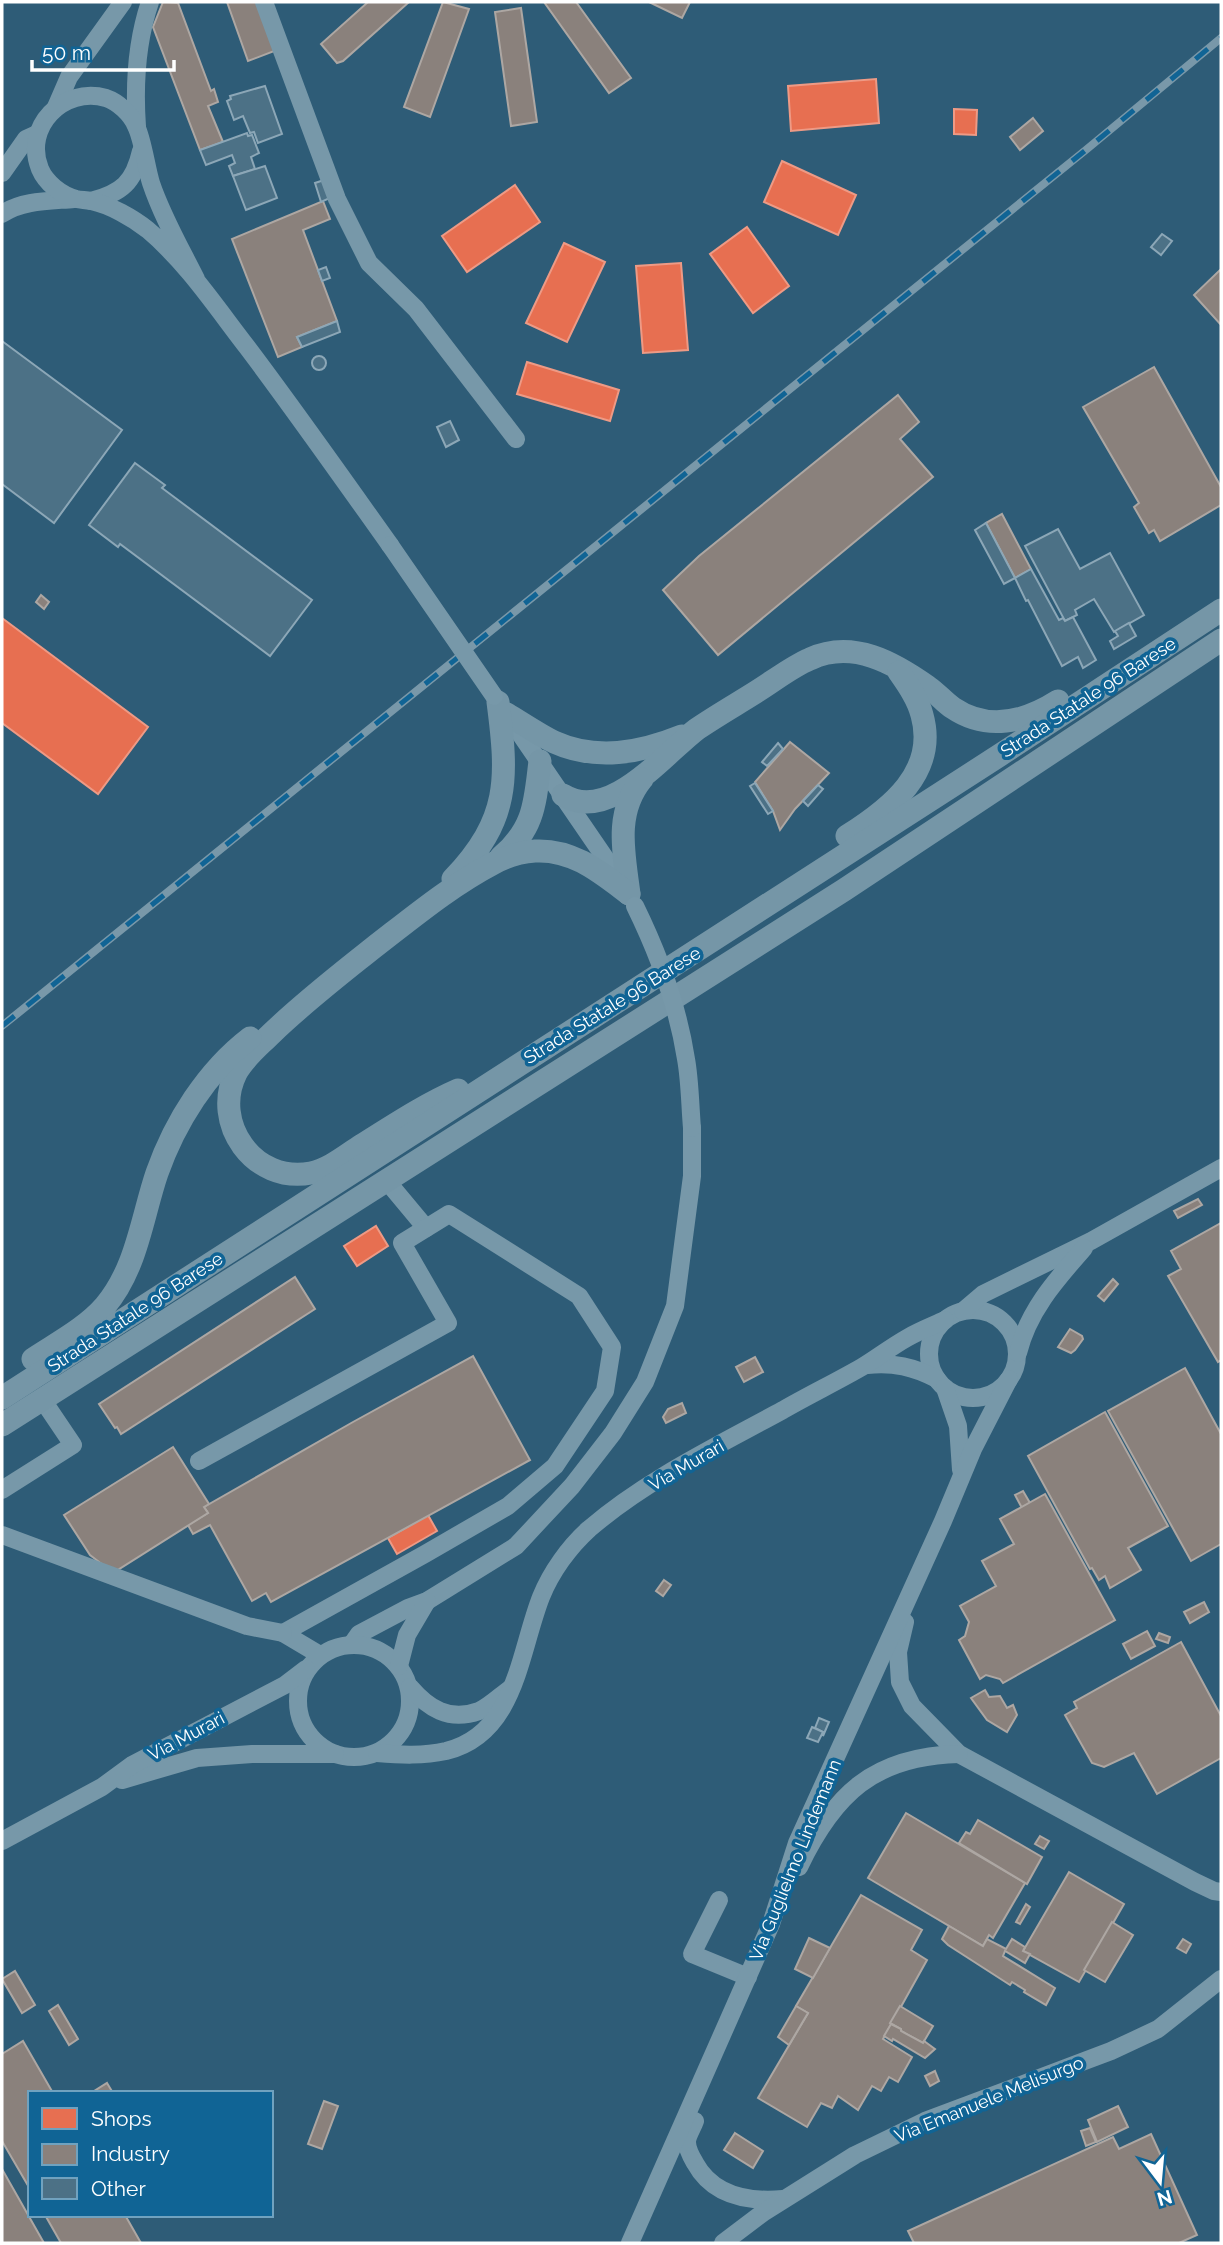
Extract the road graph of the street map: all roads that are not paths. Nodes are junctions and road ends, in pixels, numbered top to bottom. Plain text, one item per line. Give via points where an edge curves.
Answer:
1 (124, 2) edge
2 (150, 2) edge
3 (264, 2) edge
4 (55, 107) junction
5 (137, 127) junction
6 (37, 134) junction
7 (141, 148) junction
8 (2, 173) edge
9 (83, 200) junction
10 (4, 210) edge
11 (196, 279) junction
12 (516, 439) dead end
13 (1221, 609) edge
14 (1221, 640) edge
15 (898, 669) junction
16 (499, 704) junction
17 (697, 729) junction
18 (540, 761) junction
19 (644, 776) junction
20 (563, 794) junction
21 (496, 862) junction
22 (632, 900) junction
23 (431, 902) junction
24 (688, 957) junction
25 (297, 1009) junction
26 (519, 1064) junction
27 (1221, 1168) edge
28 (386, 1180) junction
29 (426, 1228) junction
30 (1091, 1241) junction
31 (963, 1311) junction
32 (945, 1320) junction
33 (1017, 1355) junction
34 (864, 1366) junction
35 (2, 1379) edge
36 (1009, 1379) junction
37 (941, 1384) junction
38 (2, 1398) edge
39 (42, 1399) junction
40 (2, 1425) edge
41 (199, 1461) dead end
42 (961, 1477) junction
43 (2, 1490) edge
44 (2, 1535) edge
45 (912, 1590) junction
46 (427, 1601) junction
47 (283, 1633) junction
48 (352, 1644) junction
49 (314, 1661) junction
50 (399, 1666) junction
51 (410, 1687) junction
52 (511, 1688) junction
53 (377, 1752) junction
54 (335, 1754) junction
55 (959, 1754) junction
56 (102, 1787) junction
57 (2, 1841) edge
58 (1221, 1892) edge
59 (719, 1900) dead end
60 (771, 1924) junction
61 (748, 1977) junction
62 (1221, 1979) edge
63 (714, 2054) junction
64 (786, 2199) junction
65 (630, 2243) edge
66 (723, 2243) edge

1 - 4 street via 69,77
2 - 5 street via 137,56
3 - 12 street via 337,199 369,263 416,309
4 - 5 street via 85,95 107,99 124,109
4 - 6 street
5 - 7 street
6 - 8 street via 26,139
6 - 9 street via 41,171 53,188
7 - 9 street via 137,169 126,185 110,196
7 - 11 street via 161,208
9 - 10 street via 39,202
9 - 11 street via 128,217 147,230
11 - 16 street, bridge via 390,545
13 - 15 main road via 1020,719 991,721 965,714
13 - 24 main road, Strada Statale 96 Barese
14 - 28 main road, Strada Statale 96 Barese via 844,890
15 - 17 main road via 869,654 823,654
15 - 24 main road via 918,704 925,728 924,753 915,778 866,824 779,880
16 - 17 main road via 553,741 604,753 639,751
16 - 18 street
16 - 23 main road via 505,781 497,814 479,850
17 - 19 main road
18 - 20 street
18 - 21 main road via 527,828
19 - 20 main road via 587,803
19 - 22 main road via 629,799 623,826
20 - 22 street
21 - 22 main road via 536,851 560,853 583,860
21 - 23 main road
22 - 46 street, bridge via 655,952 686,1059 692,1176 675,1306 645,1382 572,1486 516,1546
23 - 25 main road
24 - 26 main road, Strada Statale 96 Barese
25 - 26 main road via 244,1061 230,1095 231,1118 240,1141 255,1161 276,1171 301,1174 324,1170 430,1102
25 - 35 main road via 232,1053 200,1092 167,1148 128,1267 105,1305 81,1328
26 - 38 main road, Strada Statale 96 Barese
27 - 30 street, Via Murari
28 - 29 street
28 - 39 main road, Strada Statale 96 Barese
29 - 41 street via 402,1243 448,1323
29 - 47 street via 449,1214 579,1296 612,1347 605,1391 555,1466 508,1506
30 - 31 street, Via Murari via 983,1294
30 - 33 street, Via Murari via 1047,1290
31 - 32 street, Via Murari
31 - 33 street via 988,1312 999,1318 1014,1339
32 - 34 street, Via Murari
32 - 37 street via 929,1350 930,1365
33 - 36 street, Via Murari
34 - 37 street via 887,1363 919,1370
34 - 52 street, Via Murari via 670,1473 587,1530 561,1560 541,1597
36 - 37 street via 996,1391 970,1398
36 - 42 street, Via Murari
37 - 42 street via 958,1426
39 - 40 main road, Strada Statale 96 Barese
39 - 43 street via 73,1445
42 - 45 street, Via Guglielmo Lindemann
44 - 47 street via 247,1626
45 - 55 street via 898,1652 900,1682 912,1706
45 - 60 street, Via Guglielmo Lindemann via 797,1843
46 - 48 street via 359,1634
46 - 50 street via 407,1635
47 - 49 street
48 - 49 street via 335,1647
48 - 50 street via 370,1646
49 - 54 street via 300,1683 300,1717 307,1733
49 - 56 street, Via Murari via 285,1685 132,1765
50 - 51 street
51 - 52 street via 434,1710 456,1714 479,1711
51 - 53 street via 411,1707 405,1726 394,1742
52 - 53 street, Via Murari via 493,1723 463,1745 428,1754
53 - 54 street via 363,1757
54 - 56 street, Via Murari via 197,1758
55 - 58 street
55 - 60 street via 889,1767 853,1788 818,1830
56 - 57 street, Via Murari
59 - 61 street via 692,1954
60 - 61 street, Via Guglielmo Lindemann
61 - 63 street, Via Guglielmo Lindemann
62 - 64 street, Via Emanuele Melisurgo via 1158,2029 925,2121 855,2155
63 - 64 street via 687,2142 692,2158 700,2173 740,2198
63 - 65 street, Via Guglielmo Lindemann
64 - 66 street, Via Emanuele Melisurgo

